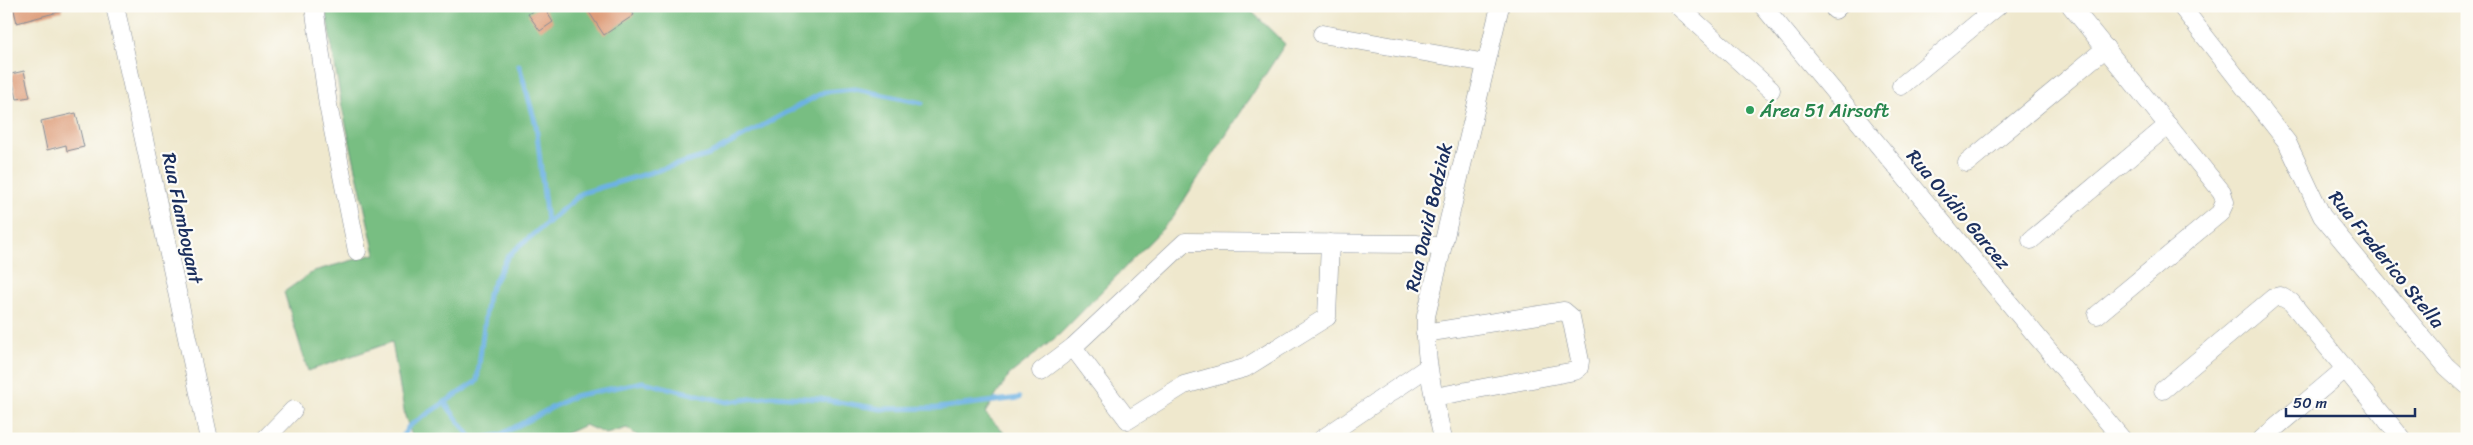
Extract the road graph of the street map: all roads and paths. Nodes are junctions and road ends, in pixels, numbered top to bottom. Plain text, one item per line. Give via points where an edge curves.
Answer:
1 (115, 6) edge
2 (314, 6) edge
3 (1500, 6) edge
4 (1678, 6) edge
5 (1763, 6) edge
6 (1998, 6) edge
7 (2181, 6) edge
8 (2080, 9) edge
9 (1322, 34) dead end
10 (2106, 48) junction
11 (1486, 63) junction
12 (1901, 86) dead end
13 (1771, 90) dead end
14 (2168, 125) junction
15 (1967, 163) dead end
16 (2031, 240) dead end
17 (1330, 243) junction
18 (1442, 247) junction
19 (356, 251) dead end
20 (2097, 315) dead end
21 (1425, 333) junction
22 (1073, 347) junction
23 (1428, 367) junction
24 (2346, 369) junction
25 (1041, 371) dead end
26 (2467, 385) edge
27 (2163, 390) dead end
28 (1434, 396) junction
29 (293, 410) dead end
30 (209, 439) edge
31 (264, 439) edge
32 (1322, 439) edge
33 (1443, 439) edge
34 (2122, 439) edge
35 (2262, 439) edge
36 (2402, 439) edge

1 - 30 street, Rua Flamboyant
2 - 19 street via 328,105
3 - 11 street, Rua David Bodziak
4 - 13 street
5 - 34 street, Rua Ovídio Garcez
6 - 12 street
7 - 26 street, Rua Frederico Stella via 2287,142 2322,216 2447,367
8 - 10 street
9 - 11 street
10 - 14 street
10 - 15 street
11 - 18 street, Rua David Bodziak
14 - 16 street
14 - 20 street via 2222,192 2224,208
17 - 18 street
17 - 22 street via 1185,242
17 - 22 street via 1327,317 1245,368 1184,385 1128,420
18 - 21 street, Rua David Bodziak
21 - 23 street, Rua David Bodziak
21 - 28 street via 1564,311 1571,317 1580,361 1579,368 1575,370
22 - 25 street
23 - 28 street, Rua David Bodziak
23 - 32 street
24 - 27 street via 2291,302 2280,296 2273,298
24 - 35 street
24 - 36 street
28 - 33 street, Rua David Bodziak
29 - 31 street

